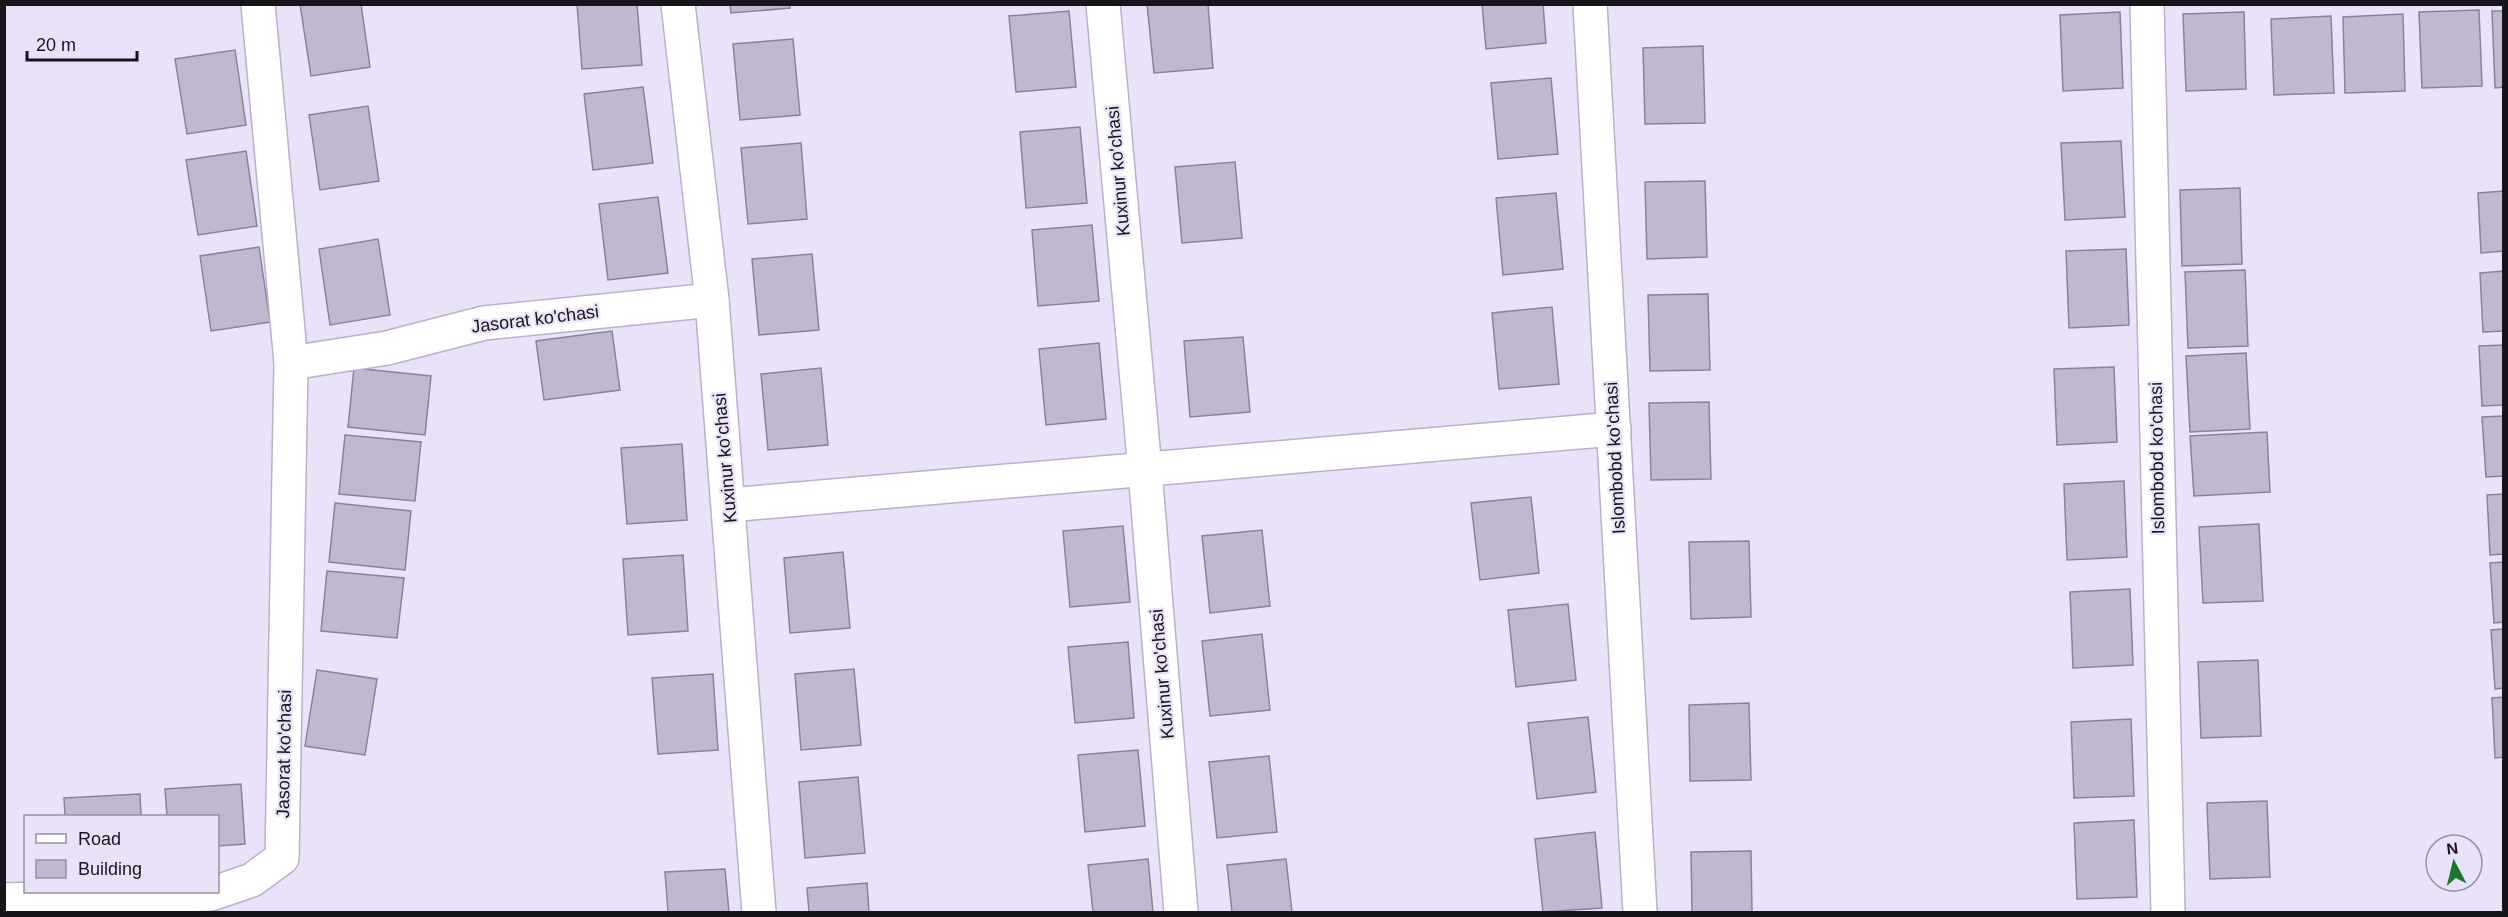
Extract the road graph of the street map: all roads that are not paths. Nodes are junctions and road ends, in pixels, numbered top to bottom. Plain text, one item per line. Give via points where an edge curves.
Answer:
1 (258, 4) edge
2 (678, 4) edge
3 (1103, 4) edge
4 (1590, 4) edge
5 (2147, 4) edge
6 (712, 300) junction
7 (291, 363) junction
8 (1614, 429) junction
9 (1145, 470) junction
10 (729, 505) junction
11 (219, 892) edge
12 (215, 893) edge
13 (4, 900) edge
14 (759, 912) edge
15 (1181, 912) edge
16 (1640, 912) edge
17 (2168, 912) edge

1 - 7 street, Jasorat ko'chasi
2 - 6 street, Kuxinur ko'chasi
3 - 9 street, Kuxinur ko'chasi
4 - 8 street, Islombobd ko'chasi
5 - 17 street, Islombobd ko'chasi
6 - 7 street, Jasorat ko'chasi via 483,323 387,348
6 - 10 street, Kuxinur ko'chasi
7 - 11 street, Jasorat ko'chasi via 282,858 252,880
8 - 9 street
8 - 16 street, Islombobd ko'chasi
9 - 10 street
9 - 15 street, Kuxinur ko'chasi
10 - 14 street, Kuxinur ko'chasi
12 - 13 street, Jasorat ko'chasi

